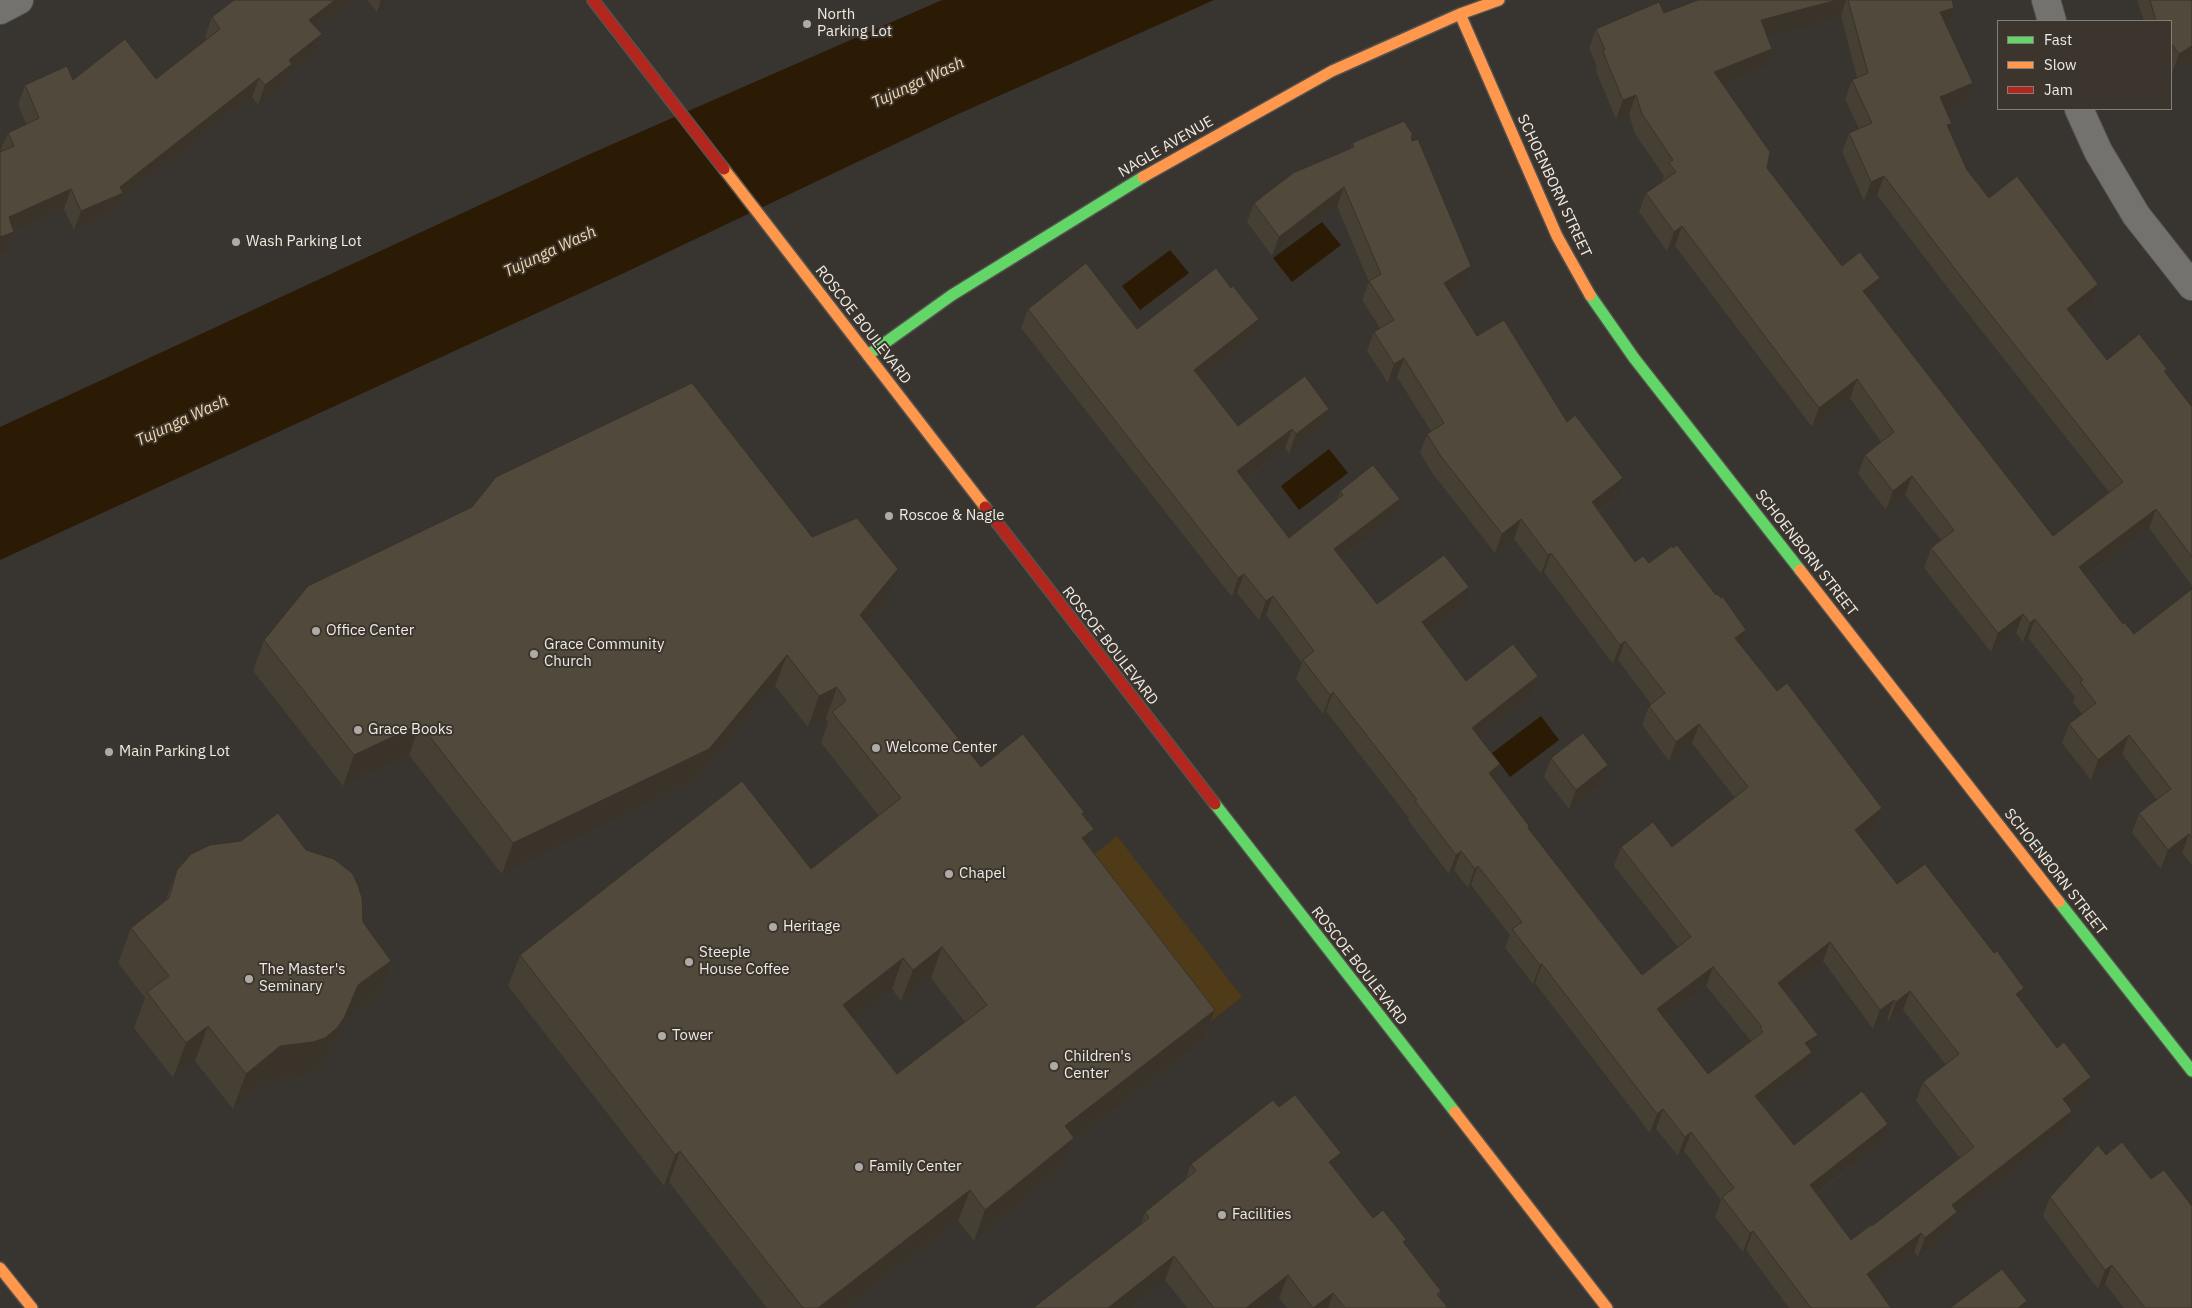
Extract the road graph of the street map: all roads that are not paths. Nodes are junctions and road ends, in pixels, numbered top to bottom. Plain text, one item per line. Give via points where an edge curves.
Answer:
1 (18, 0) edge
2 (592, 0) edge
3 (1499, 0) edge
4 (2046, 0) edge
5 (0, 10) edge
6 (1460, 14) junction
7 (2052, 20) edge
8 (2079, 110) edge
9 (2192, 286) edge
10 (868, 355) junction
11 (2192, 1070) edge
12 (0, 1268) edge
13 (32, 1308) edge
14 (1607, 1308) edge

1 - 5 street
2 - 10 street, ROSCOE BOULEVARD
3 - 6 street, NAGLE AVENUE
4 - 7 street
6 - 10 street, NAGLE AVENUE via 1332,71 1158,168 952,295
6 - 11 street, SCHOENBORN STREET via 1557,236 1593,300 1634,358
8 - 9 street via 2098,151 2136,215
10 - 14 street, ROSCOE BOULEVARD
12 - 13 street

